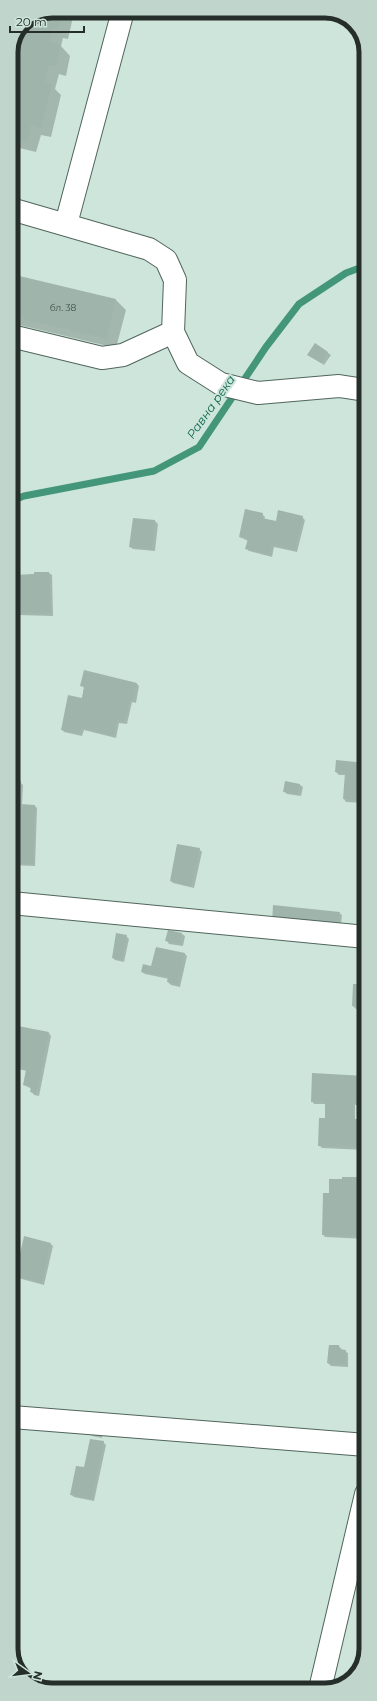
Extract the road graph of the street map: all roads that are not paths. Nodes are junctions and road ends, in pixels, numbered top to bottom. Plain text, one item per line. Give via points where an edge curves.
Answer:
1 (121, 18) edge
2 (18, 211) edge
3 (66, 224) junction
4 (173, 332) junction
5 (18, 338) edge
6 (359, 389) edge
7 (18, 903) edge
8 (359, 935) edge
9 (18, 1417) edge
10 (359, 1444) edge
11 (359, 1524) edge
12 (321, 1683) edge

1 - 3 street
2 - 3 street
3 - 4 street via 149,249 166,260 175,280
4 - 5 street via 123,355 102,358
4 - 6 street via 188,363 222,384 255,393 339,386
7 - 8 street
9 - 10 street
11 - 12 street

